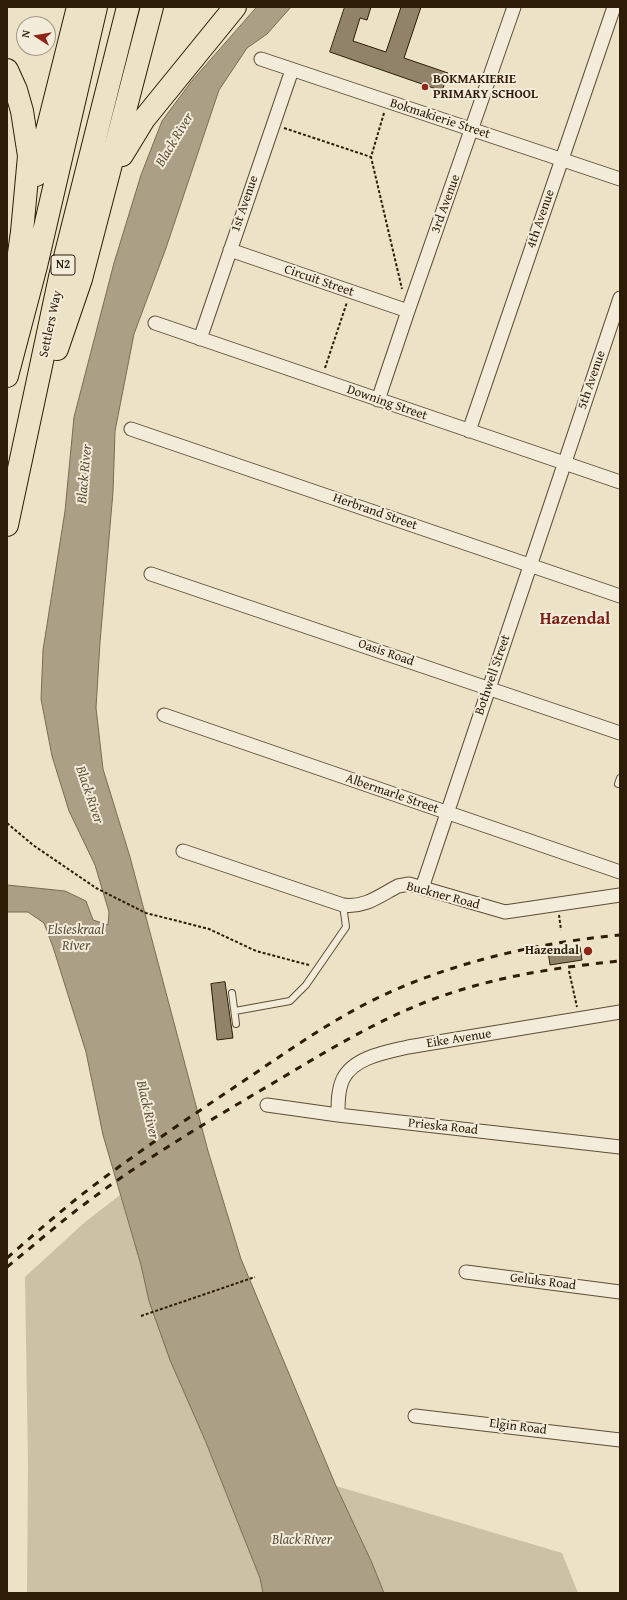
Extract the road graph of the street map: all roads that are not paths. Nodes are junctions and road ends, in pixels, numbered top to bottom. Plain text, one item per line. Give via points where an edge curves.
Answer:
1 (78, 7) edge
2 (96, 7) edge
3 (128, 7) edge
4 (152, 7) edge
5 (235, 7) edge
6 (514, 7) edge
7 (614, 7) edge
8 (261, 59) dead end
9 (7, 70) edge
10 (292, 70) junction
11 (472, 130) junction
12 (561, 158) junction
13 (620, 179) edge
14 (103, 194) junction
15 (22, 232) junction
16 (230, 250) junction
17 (620, 298) edge
18 (408, 312) junction
19 (155, 323) dead end
20 (200, 339) junction
21 (7, 343) edge
22 (7, 376) edge
23 (378, 400) junction
24 (34, 401) junction
25 (131, 429) dead end
26 (468, 431) junction
27 (564, 463) junction
28 (620, 482) edge
29 (7, 525) edge
30 (529, 565) junction
31 (151, 574) dead end
32 (620, 596) edge
33 (488, 688) junction
34 (164, 715) dead end
35 (620, 733) edge
36 (447, 812) junction
37 (183, 851) dead end
38 (620, 872) edge
39 (422, 888) junction
40 (620, 895) edge
41 (343, 906) junction
42 (232, 993) dead end
43 (235, 1011) junction
44 (620, 1012) edge
45 (236, 1024) dead end
46 (267, 1105) dead end
47 (338, 1115) junction
48 (620, 1147) edge
49 (466, 1272) dead end
50 (620, 1292) edge
51 (415, 1416) dead end
52 (620, 1440) edge

1 - 15 highway
2 - 22 highway, N2 via 36,266
3 - 24 highway, Settlers Way / N2 via 60,277
4 - 14 highway
5 - 14 highway via 137,128
6 - 11 street, 3rd Avenue
7 - 12 street, 4th Avenue
8 - 10 street, Bokmakierie Street
9 - 15 highway via 22,111 29,156
10 - 11 street, Bokmakierie Street
10 - 16 street, 1st Avenue
11 - 12 street, Bokmakierie Street
11 - 18 street, 3rd Avenue
12 - 13 street, Bokmakierie Street
12 - 26 street, 4th Avenue
14 - 24 highway via 76,292 60,340
15 - 21 highway
16 - 18 street, Circuit Street
16 - 20 street, 1st Avenue
17 - 27 street, 5th Avenue
18 - 23 street, 3rd Avenue
19 - 20 street, Downing Street
20 - 23 street, Downing Street
23 - 26 street, Downing Street
24 - 29 highway, Settlers Way / N2
25 - 30 street, Herbrand Street
26 - 27 street, Downing Street
27 - 28 street, Downing Street
27 - 30 street, Bothwell Street
30 - 32 street, Herbrand Street
30 - 33 street, Bothwell Street
31 - 33 street, Oasis Road
33 - 35 street, Oasis Road
33 - 36 street, Bothwell Street
34 - 36 street, Albermarle Street
36 - 38 street, Albermarle Street
36 - 39 street, Bothwell Street
37 - 41 street, Buckner Road
39 - 40 street, Buckner Road via 505,912
39 - 41 street, Buckner Road via 403,884 364,905
41 - 43 lane via 346,927 320,968 290,1001
42 - 43 lane
43 - 45 lane
44 - 47 street, Eike Avenue via 408,1047 370,1058 348,1070 339,1092
46 - 47 street, Prieska Road
47 - 48 street, Prieska Road
49 - 50 street, Geluks Road
51 - 52 street, Elgin Road

